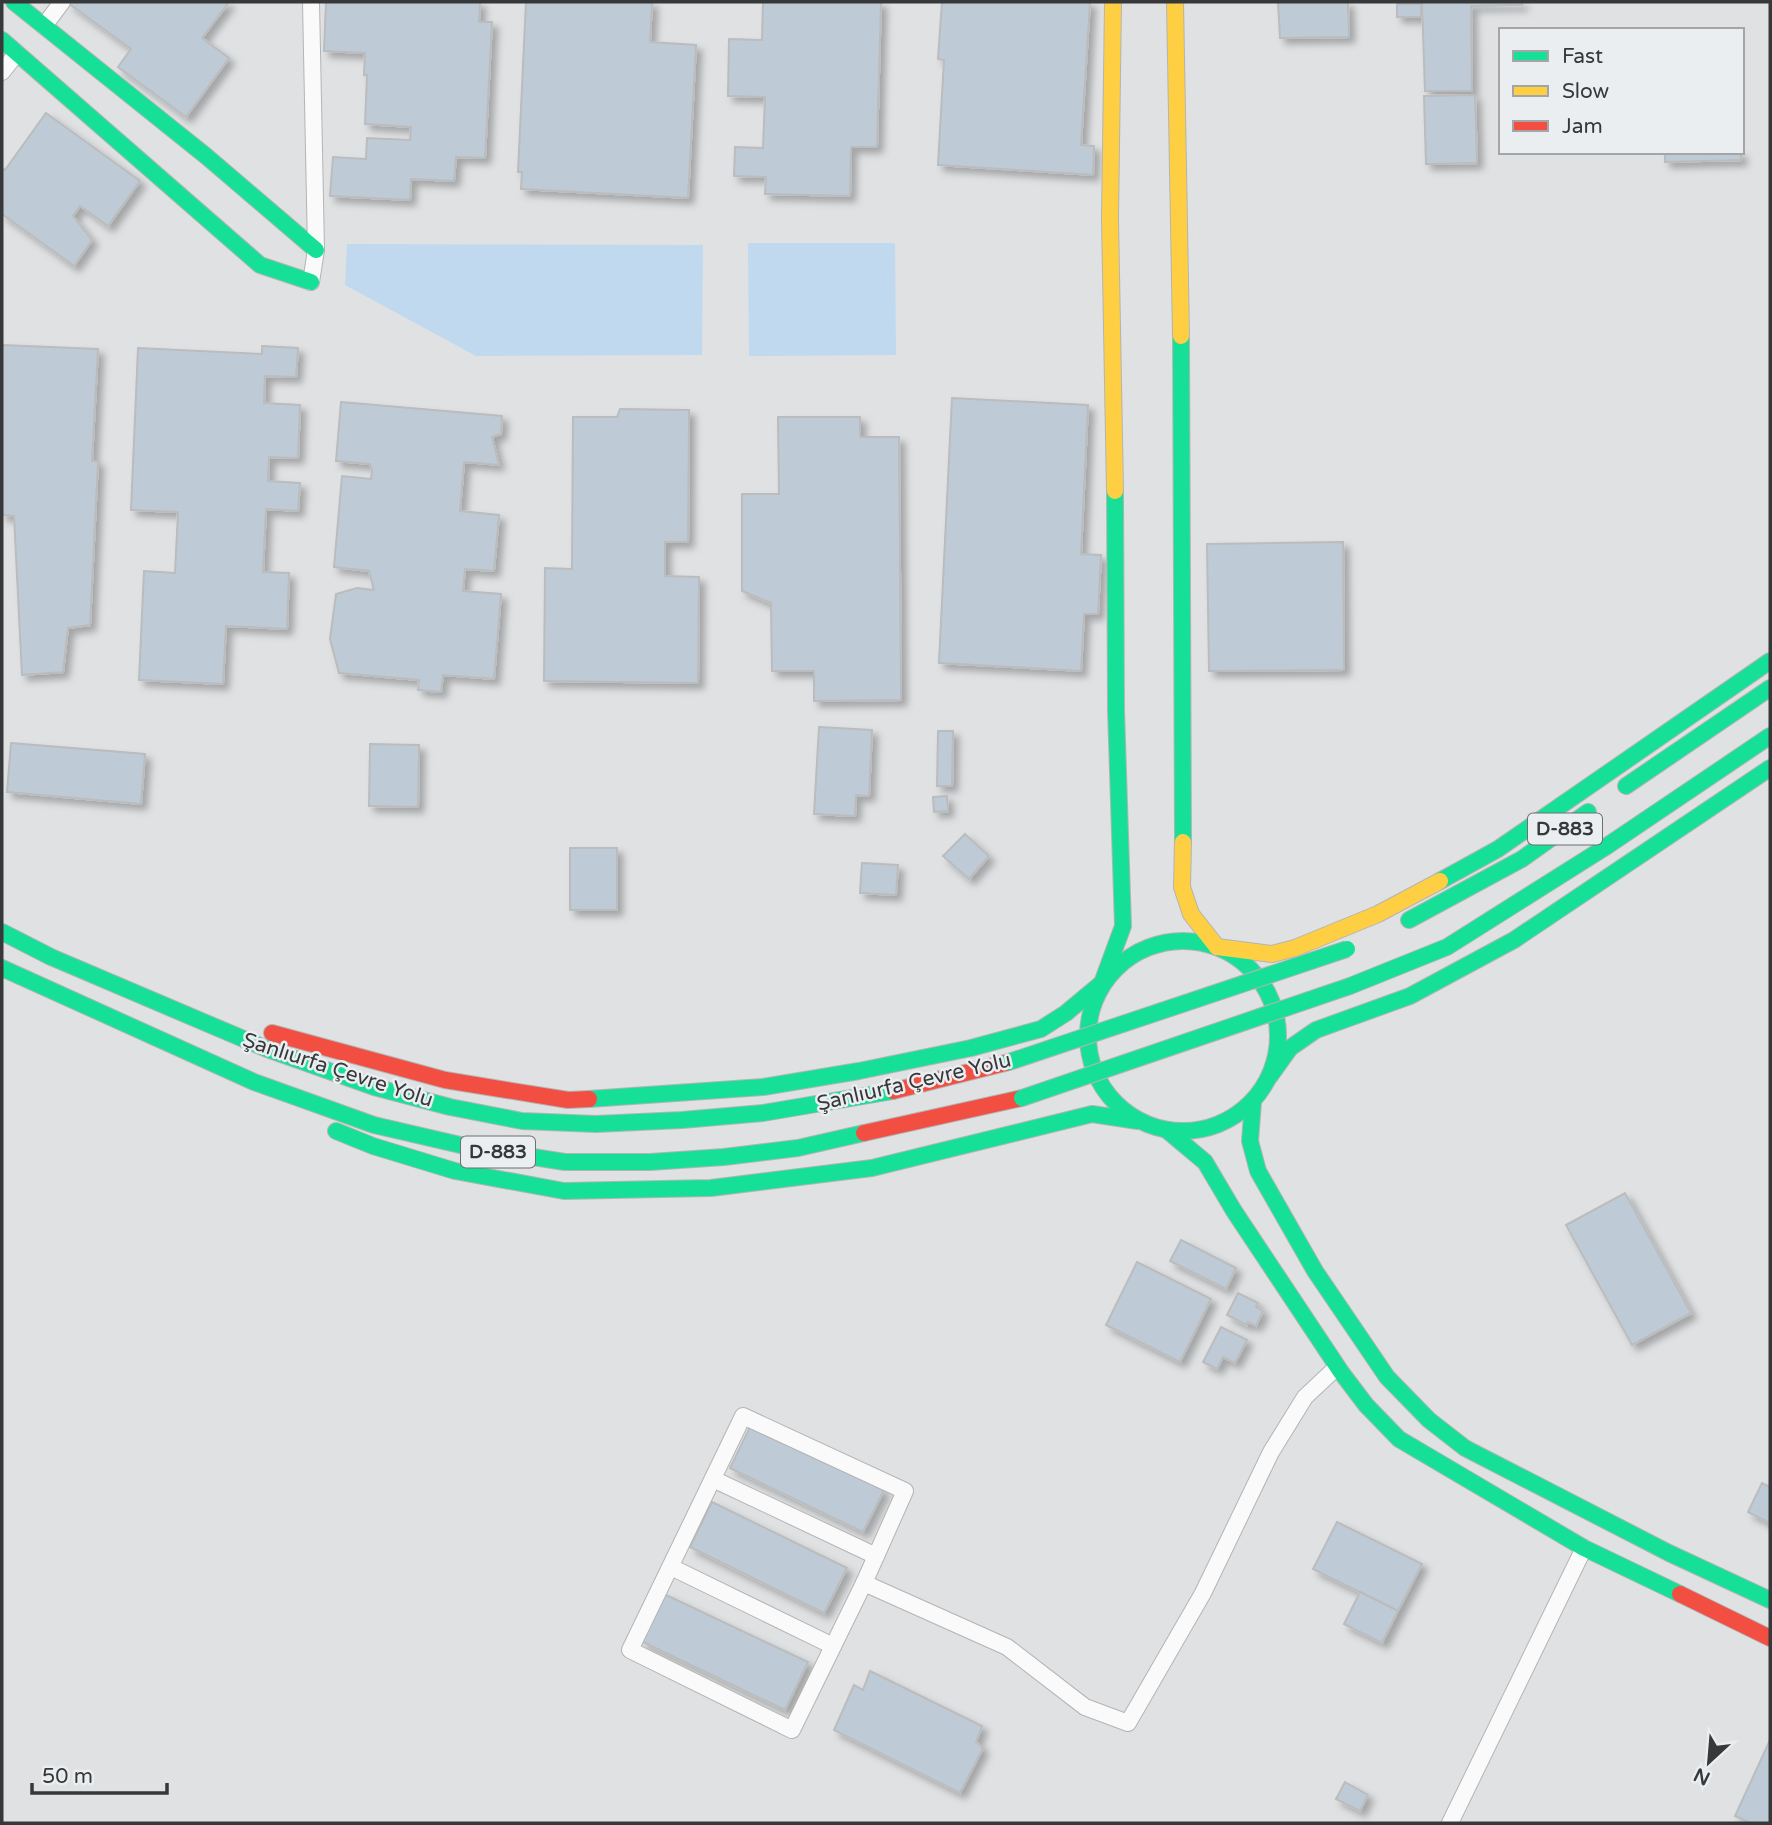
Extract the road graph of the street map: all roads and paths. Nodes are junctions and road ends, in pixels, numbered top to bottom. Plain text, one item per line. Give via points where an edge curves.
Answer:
1 (13, 2) edge
2 (62, 2) edge
3 (311, 2) edge
4 (1113, 2) edge
5 (1175, 2) edge
6 (44, 26) junction
7 (2, 40) edge
8 (17, 53) junction
9 (2, 72) edge
10 (316, 250) junction
11 (311, 282) joint
12 (1770, 660) edge
13 (1770, 688) edge
14 (1770, 736) edge
15 (1770, 768) edge
16 (1396, 926) dead end
17 (2, 932) edge
18 (1353, 946) dead end
19 (1217, 947) junction
20 (2, 968) edge
21 (1102, 983) junction
22 (171, 1010) junction
23 (152, 1037) junction
24 (1270, 1076) junction
25 (1253, 1102) junction
26 (301, 1116) dead end
27 (1139, 1121) junction
28 (325, 1126) dead end
29 (1168, 1131) junction
30 (1337, 1367) junction
31 (713, 1479) junction
32 (1584, 1548) junction
33 (876, 1556) junction
34 (671, 1567) junction
35 (864, 1583) junction
36 (1770, 1600) edge
37 (1770, 1638) edge
38 (833, 1646) junction
39 (1450, 1823) edge

1 - 6 main road
2 - 6 street
3 - 10 street
4 - 21 main road via 1110,219 1116,710 1124,926
5 - 19 main road via 1182,400 1182,887 1191,914
6 - 10 main road
7 - 8 main road
8 - 9 street
8 - 11 main road via 260,265
10 - 11 street
12 - 19 main road via 1498,849 1387,909 1272,954
13 - 16 main road, D-883 via 1522,859
14 - 23 main road, Şanlıurfa Çevre Yolu / D-883, bridge via 1447,947 1350,986 1022,1098 798,1148 662,1161 565,1162 469,1147 374,1125 254,1082
15 - 24 main road via 1514,940 1410,996 1316,1030 1290,1048
17 - 22 main road, Şanlıurfa Çevre Yolu / D-883
18 - 22 main road, Şanlıurfa Çevre Yolu / D-883, bridge via 1009,1062 886,1093 682,1121 522,1121 450,1107 374,1087
19 - 21 main road via 1185,941 1153,945 1125,960
19 - 24 main road via 1245,964 1265,987 1276,1016 1278,1047
20 - 23 main road, Şanlıurfa Çevre Yolu / D-883
21 - 22 main road via 1041,1029 971,1048 763,1087 568,1100 445,1080 316,1043
21 - 27 main road via 1089,1013 1087,1045 1095,1076 1114,1103
23 - 26 main road via 252,1096
24 - 25 main road
25 - 29 main road via 1228,1121 1199,1131
25 - 36 main road via 1251,1141 1258,1171 1315,1271 1387,1377 1429,1420 1465,1448
27 - 28 main road via 1092,1114 859,1170 711,1188 564,1191 455,1171
27 - 29 main road
29 - 30 main road via 1205,1162
30 - 32 main road via 1398,1439
30 - 35 street via 1305,1397 1271,1452 1203,1593 1128,1723 1085,1707 1007,1647
31 - 33 street
31 - 33 street via 743,1416 905,1492
31 - 34 street
32 - 37 main road
32 - 39 street
33 - 35 street
34 - 38 street
34 - 38 street via 631,1650 792,1730
35 - 38 street

